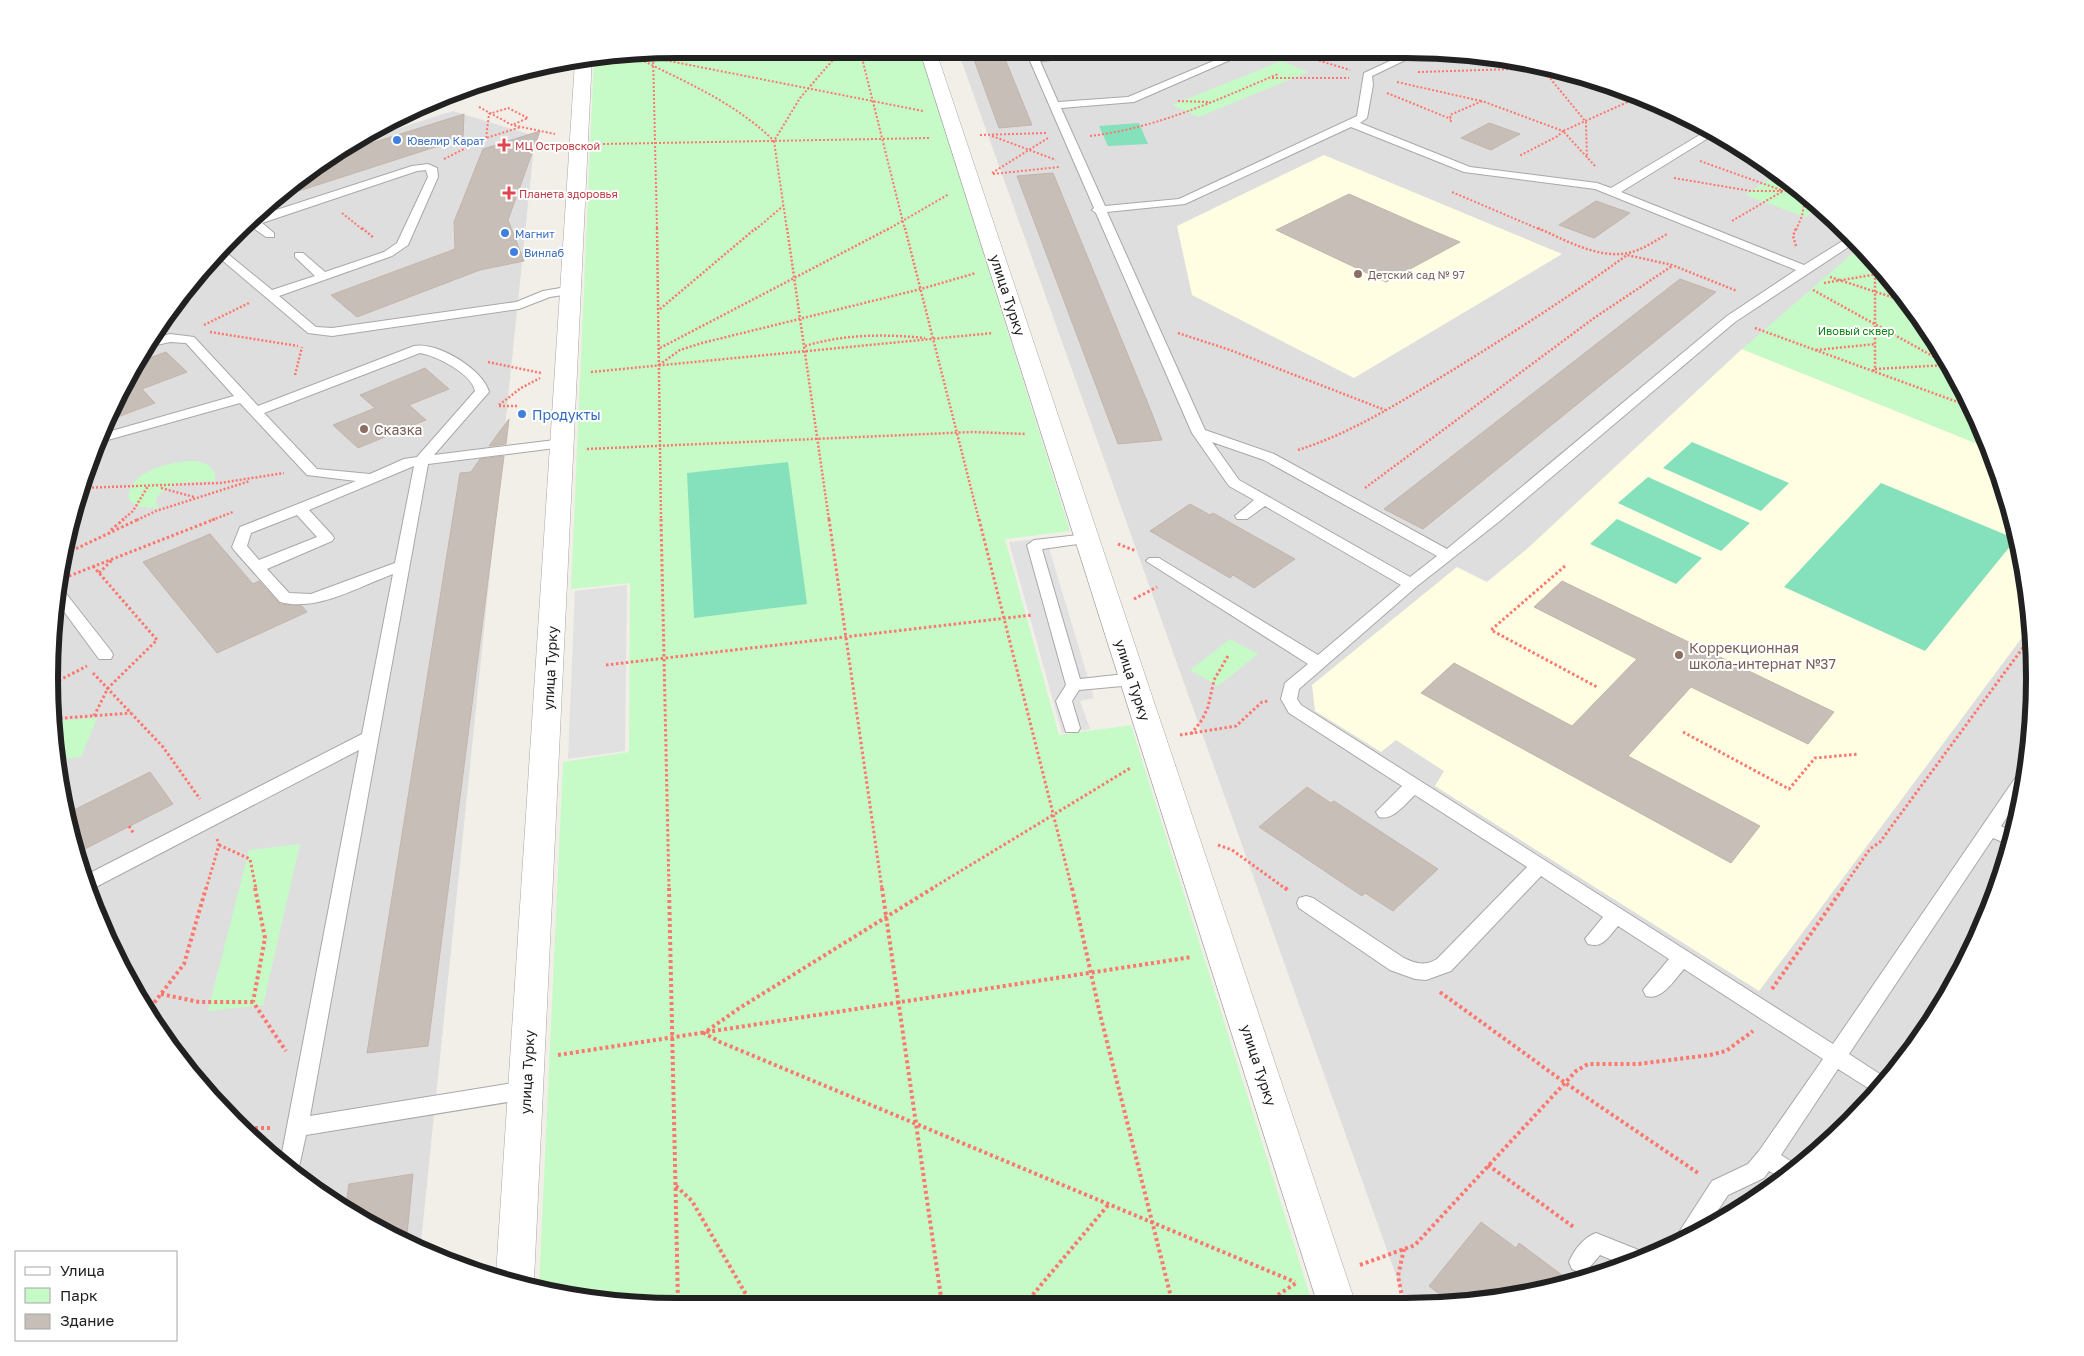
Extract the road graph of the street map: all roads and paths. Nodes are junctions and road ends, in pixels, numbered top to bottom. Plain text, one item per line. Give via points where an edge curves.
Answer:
1 (664, 58) edge
2 (834, 58) edge
3 (862, 58) edge
4 (930, 58) edge
5 (1053, 58) edge
6 (1230, 58) edge
7 (1314, 58) edge
8 (1406, 58) edge
9 (641, 59) edge
10 (653, 59) edge
11 (1034, 60) edge
12 (584, 65) edge
13 (1057, 65) dead end
14 (654, 66) junction
15 (1519, 68) edge
16 (1415, 72) dead end
17 (1278, 74) dead end
18 (1547, 74) edge
19 (1367, 80) junction
20 (808, 88) junction
21 (1632, 100) edge
22 (872, 101) junction
23 (473, 104) dead end
24 (1054, 105) junction
25 (489, 114) junction
26 (1586, 122) junction
27 (1350, 123) junction
28 (512, 125) junction
29 (522, 127) junction
30 (953, 127) junction
31 (1563, 130) junction
32 (557, 134) dead end
33 (1063, 134) junction
34 (989, 135) junction
35 (1706, 136) edge
36 (486, 138) junction
37 (883, 138) junction
38 (774, 141) junction
39 (656, 143) junction
40 (580, 145) junction
41 (1029, 150) junction
42 (1677, 153) junction
43 (1587, 158) junction
44 (1076, 166) junction
45 (428, 168) junction
46 (1644, 173) junction
47 (1485, 174) junction
48 (981, 178) junction
49 (1616, 190) junction
50 (1784, 191) junction
51 (1790, 191) edge
52 (1452, 192) dead end
53 (1805, 203) edge
54 (784, 205) junction
55 (1098, 210) junction
56 (341, 212) dead end
57 (260, 219) edge
58 (903, 221) junction
59 (1687, 222) junction
60 (253, 226) edge
61 (1713, 232) junction
62 (270, 235) dead end
63 (376, 240) dead end
64 (1848, 242) edge
65 (299, 255) dead end
66 (223, 256) edge
67 (1627, 256) junction
68 (1672, 265) junction
69 (998, 266) junction
70 (1807, 270) junction
71 (1875, 274) joint
72 (323, 277) junction
73 (795, 277) junction
74 (1792, 279) junction
75 (1840, 280) junction
76 (1806, 286) junction
77 (920, 289) junction
78 (572, 290) junction
79 (1876, 292) junction
80 (271, 295) junction
81 (1897, 299) edge
82 (1757, 300) junction
83 (251, 302) dead end
84 (660, 310) junction
85 (801, 319) junction
86 (1731, 319) junction
87 (1876, 325) junction
88 (203, 326) dead end
89 (1152, 328) junction
90 (1000, 332) dead end
91 (934, 339) junction
92 (157, 342) edge
93 (1876, 344) junction
94 (302, 346) dead end
95 (805, 346) junction
96 (660, 348) junction
97 (1816, 350) junction
98 (806, 351) junction
99 (1937, 359) edge
100 (479, 361) dead end
101 (659, 366) junction
102 (1942, 366) edge
103 (1874, 370) junction
104 (590, 372) dead end
105 (543, 373) dead end
106 (294, 378) dead end
107 (243, 398) junction
108 (1963, 404) edge
109 (499, 406) dead end
110 (517, 406) dead end
111 (1386, 410) junction
112 (256, 411) junction
113 (958, 433) junction
114 (1199, 433) junction
115 (1053, 434) junction
116 (107, 437) edge
117 (818, 439) junction
118 (660, 446) junction
119 (563, 447) junction
120 (1269, 457) junction
121 (422, 460) junction
122 (309, 468) junction
123 (265, 477) junction
124 (372, 478) junction
125 (147, 486) junction
126 (87, 488) edge
127 (194, 497) junction
128 (1264, 500) junction
129 (1347, 500) junction
130 (300, 509) junction
131 (235, 512) dead end
132 (1242, 516) dead end
133 (107, 534) junction
134 (1099, 540) junction
135 (70, 551) edge
136 (1447, 555) junction
137 (114, 558) junction
138 (1154, 561) joint
139 (404, 565) junction
140 (1565, 566) dead end
141 (257, 567) junction
142 (99, 572) dead end
143 (66, 576) edge
144 (1178, 576) junction
145 (1411, 584) junction
146 (63, 599) edge
147 (1132, 600) dead end
148 (1054, 613) junction
149 (1004, 618) junction
150 (845, 637) junction
151 (2025, 644) edge
152 (1229, 654) dead end
153 (104, 656) joint
154 (664, 658) junction
155 (1318, 663) junction
156 (606, 666) dead end
157 (1133, 680) junction
158 (58, 681) edge
159 (1074, 685) junction
160 (1597, 687) dead end
161 (1289, 699) junction
162 (132, 713) dead end
163 (59, 718) edge
164 (1072, 728) dead end
165 (1683, 732) dead end
166 (1190, 734) junction
167 (370, 737) junction
168 (1167, 744) junction
169 (1860, 754) dead end
170 (1414, 786) junction
171 (2016, 789) edge
172 (1385, 812) dead end
173 (1053, 813) junction
174 (1990, 829) junction
175 (2006, 836) edge
176 (1215, 844) dead end
177 (219, 845) dead end
178 (1540, 867) junction
179 (91, 881) edge
180 (1306, 903) joint
181 (886, 916) junction
182 (1615, 916) junction
183 (1595, 938) dead end
184 (1196, 957) dead end
185 (1681, 959) junction
186 (1411, 971) junction
187 (1092, 972) junction
188 (1653, 990) dead end
189 (161, 994) dead end
190 (898, 1000) junction
191 (253, 1002) junction
192 (1760, 1010) junction
193 (704, 1033) junction
194 (671, 1038) junction
195 (555, 1056) dead end
196 (1834, 1057) junction
197 (307, 1067) junction
198 (1564, 1082) junction
199 (1876, 1083) edge
200 (526, 1090) junction
201 (916, 1123) junction
202 (296, 1127) junction
203 (1767, 1158) junction
204 (290, 1162) edge
205 (1488, 1165) junction
206 (1785, 1169) edge
207 (675, 1185) junction
208 (1720, 1188) junction
209 (1109, 1204) junction
210 (1152, 1222) junction
211 (1693, 1228) edge
212 (1596, 1243) junction
213 (1404, 1248) junction
214 (1629, 1256) edge
215 (1580, 1262) dead end
216 (1360, 1265) dead end
217 (515, 1276) edge
218 (1296, 1282) junction
219 (678, 1298) edge
220 (748, 1298) edge
221 (941, 1298) edge
222 (1030, 1298) edge
223 (1171, 1298) edge
224 (1273, 1298) edge
225 (1328, 1298) edge
226 (1335, 1298) edge
227 (1402, 1298) edge

1 - 20 path
2 - 20 path
3 - 22 path
4 - 30 street, улица Турку
5 - 11 lane
6 - 24 lane via 1130,100
7 - 19 path
8 - 19 lane
9 - 14 path
10 - 14 path
11 - 13 lane
11 - 24 lane
12 - 40 street, улица Турку
14 - 38 path via 738,110
14 - 39 path
15 - 16 path
17 - 33 path via 1187,112 1140,127 1103,135
18 - 26 path
19 - 27 lane via 1362,118
19 - 31 path via 1451,121 1450,115 1482,101
20 - 22 path
20 - 38 path
21 - 26 path
22 - 30 path
22 - 37 path
23 - 25 path
24 - 33 lane
25 - 28 path
25 - 28 path via 508,108 528,118
25 - 36 path
26 - 31 path
26 - 43 path
27 - 47 lane
27 - 55 lane via 1181,202
28 - 29 path
29 - 32 path
29 - 36 path
30 - 34 path
30 - 37 path
30 - 48 street, улица Турку
31 - 43 path
31 - 47 path via 1558,136
33 - 34 path
33 - 41 path
33 - 44 lane
34 - 41 path
35 - 42 lane
36 - 45 path
37 - 38 path
37 - 58 path
38 - 39 path
38 - 54 path
39 - 40 path
39 - 84 path
40 - 78 street, улица Турку
41 - 44 path
41 - 48 path
42 - 46 lane
42 - 50 path
43 - 49 path
44 - 48 path
44 - 55 lane
45 - 57 lane via 416,168
45 - 72 lane via 433,170 433,177 400,248
46 - 49 lane
46 - 50 path via 1752,191
47 - 49 lane
48 - 58 path
48 - 69 street, улица Турку
49 - 59 lane
50 - 51 path
50 - 61 path
52 - 67 path via 1585,248
53 - 70 path via 1793,236 1800,260
54 - 73 path
54 - 84 path
55 - 89 lane
56 - 63 path
58 - 73 path
58 - 77 path
59 - 61 lane
59 - 67 path
60 - 62 lane
61 - 70 lane
64 - 70 lane
65 - 72 lane
66 - 80 lane
67 - 68 path
67 - 111 path via 1577,292
68 - 82 path
68 - 129 path via 1632,290 1434,440
69 - 77 path
69 - 115 street, улица Турку
70 - 74 lane
70 - 75 path
71 - 75 path
71 - 79 path
72 - 80 lane
73 - 85 path
73 - 96 path
74 - 76 path
74 - 82 lane
75 - 76 path
75 - 79 path
76 - 87 path
77 - 85 path
77 - 91 path
78 - 80 lane via 547,294 519,305 332,332 312,330
78 - 119 street, улица Турку
79 - 81 path
79 - 87 path
82 - 86 lane
83 - 88 path
84 - 96 path
85 - 95 path
85 - 101 path via 680,350
86 - 97 path
86 - 136 lane via 1490,523
87 - 93 path
87 - 99 path
89 - 111 path via 1198,339 1348,399
89 - 114 lane
90 - 91 path
91 - 95 path via 895,334 842,336
91 - 98 path
91 - 113 path
92 - 107 lane via 170,338 190,340
93 - 97 path
93 - 103 path
94 - 106 path
95 - 98 path
96 - 101 path
97 - 103 path
98 - 101 path
98 - 117 path
100 - 105 path
101 - 104 path
101 - 118 path
102 - 103 path
103 - 108 path
107 - 112 lane
107 - 116 lane
109 - 110 path
111 - 120 path via 1310,446
112 - 121 lane via 420,349 433,350 480,383 482,392
112 - 122 lane
113 - 115 path
113 - 117 path
113 - 149 path
114 - 120 lane
114 - 128 lane via 1234,483
115 - 134 street, улица Турку
117 - 118 path
117 - 150 path
118 - 119 path
118 - 154 path
119 - 121 lane
119 - 200 street, улица Турку
120 - 129 lane
121 - 124 lane via 409,462
121 - 139 lane
122 - 123 path
122 - 124 lane via 312,472 329,475
123 - 125 path via 220,483
123 - 127 path
124 - 130 lane
125 - 126 path
125 - 127 path
125 - 133 path via 133,510
127 - 133 path
128 - 132 lane
128 - 145 lane
129 - 136 lane
130 - 141 lane via 245,530 239,547
130 - 141 lane via 326,538
131 - 137 path
133 - 135 path
134 - 138 path via 1133,550
134 - 148 lane via 1034,545
134 - 157 street, улица Турку
136 - 145 lane
137 - 142 path
137 - 143 path
138 - 144 lane
139 - 141 lane via 312,599 285,598
139 - 167 lane
140 - 160 path via 1491,630
144 - 147 path
144 - 155 lane
145 - 155 lane
146 - 153 lane
148 - 149 path
148 - 159 lane
149 - 150 path
149 - 173 path
150 - 154 path
150 - 181 path
151 - 192 path via 1785,966
152 - 166 path via 1214,680 1202,720
153 - 158 path
154 - 156 path
154 - 194 path
155 - 161 lane via 1291,688
157 - 159 lane
157 - 168 street, улица Турку
159 - 164 lane via 1064,701
161 - 166 path via 1262,702 1236,726
161 - 170 lane via 1295,709
162 - 163 path
165 - 169 path via 1789,789 1815,758
166 - 168 path
167 - 179 lane
167 - 197 lane
168 - 173 path
168 - 226 street, улица Турку
170 - 172 lane
170 - 178 lane
171 - 174 lane
173 - 181 path
173 - 187 path
174 - 175 lane
174 - 196 lane
176 - 180 path via 1232,850
177 - 191 path via 250,859 264,938
178 - 182 lane
178 - 186 lane via 1444,965 1424,973
180 - 186 lane
181 - 190 path
181 - 193 path
182 - 183 lane
182 - 185 lane
184 - 187 path
185 - 188 lane
185 - 192 lane
186 - 198 path
187 - 190 path
187 - 210 path
189 - 191 path via 199,1002
190 - 193 path
190 - 201 path
191 - 197 path via 284,1050
192 - 196 lane
192 - 198 path via 1754,1030 1726,1051 1638,1064 1588,1064
193 - 194 path
193 - 201 path
194 - 195 path
194 - 207 path
196 - 199 lane
196 - 203 lane
197 - 202 lane
198 - 205 path
198 - 208 path
200 - 202 lane
200 - 217 street, улица Турку
201 - 209 path
201 - 221 path
202 - 204 lane
203 - 206 lane
203 - 208 lane via 1756,1171
205 - 212 path
205 - 213 path via 1415,1244
207 - 219 path
207 - 220 path via 692,1201
208 - 211 lane
209 - 210 path
209 - 222 path
210 - 218 path
210 - 223 path
212 - 214 lane
212 - 215 lane
213 - 216 path
213 - 227 path via 1398,1276
218 - 224 path
218 - 225 path

